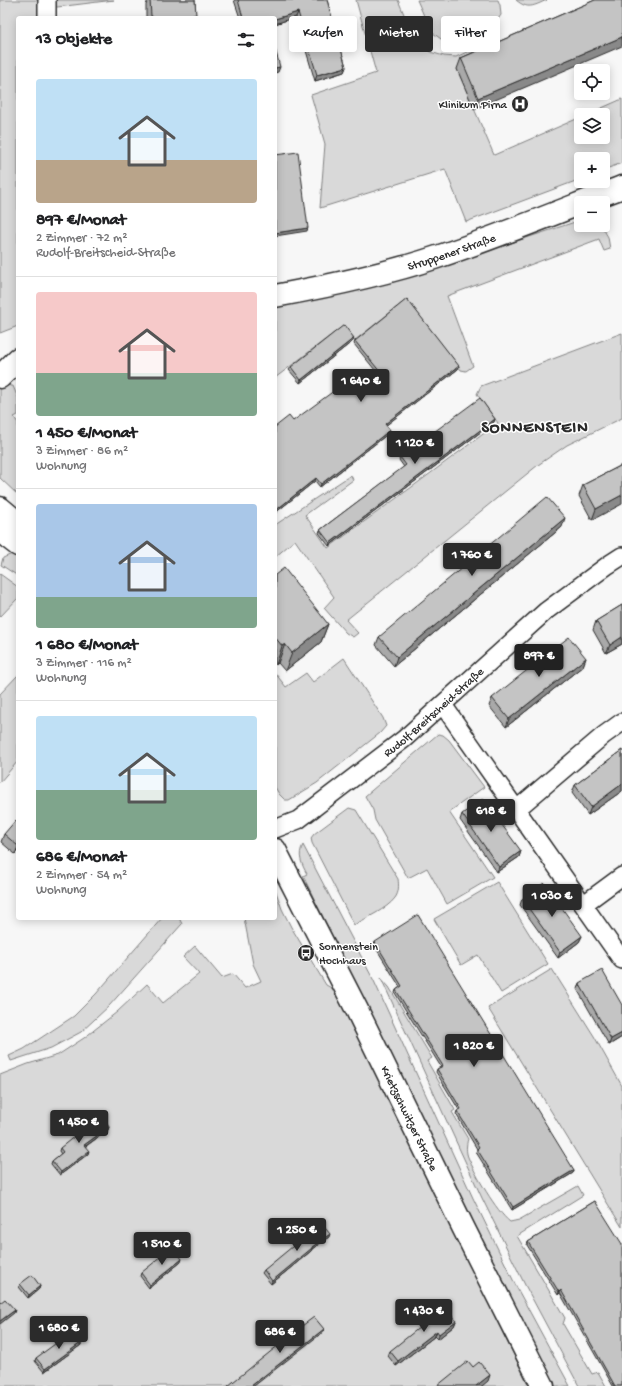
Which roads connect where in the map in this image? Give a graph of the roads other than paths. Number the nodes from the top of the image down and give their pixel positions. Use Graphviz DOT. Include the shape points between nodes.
graph roads {
  1 [pos="47,0"];
  2 [pos="47,16"];
  3 [pos="622,187"];
  4 [pos="277,296"];
  5 [pos="16,351"];
  6 [pos="0,355"];
  7 [pos="16,361"];
  8 [pos="0,377"];
  9 [pos="0,508"];
  10 [pos="16,521"];
  11 [pos="0,530"];
  12 [pos="16,543"];
  13 [pos="622,556"];
  14 [pos="442,705"];
  15 [pos="622,722"];
  16 [pos="517,809"];
  17 [pos="277,827"];
  18 [pos="277,854"];
  19 [pos="622,876"];
  20 [pos="584,904"];
  21 [pos="622,960"];
  22 [pos="543,1386"];
  1 -- 2 [label="street"];
  3 -- 4 [label="main road, Struppener Straße" via="434,258 370,276"];
  5 -- 6 [label="main road"];
  7 -- 8 [label="main road"];
  9 -- 10 [label="main road"];
  11 -- 12 [label="main road"];
  13 -- 14 [label="street, Rudolf-Breitscheid-Straße" via="546,611"];
  14 -- 16 [label="street"];
  14 -- 17 [label="street, Rudolf-Breitscheid-Straße" via="404,739 298,820"];
  15 -- 16 [label="street"];
  16 -- 20 [label="street"];
  18 -- 22 [label="main road, Krietzschwitzer Straße"];
  19 -- 20 [label="street"];
  20 -- 21 [label="street"];
}
